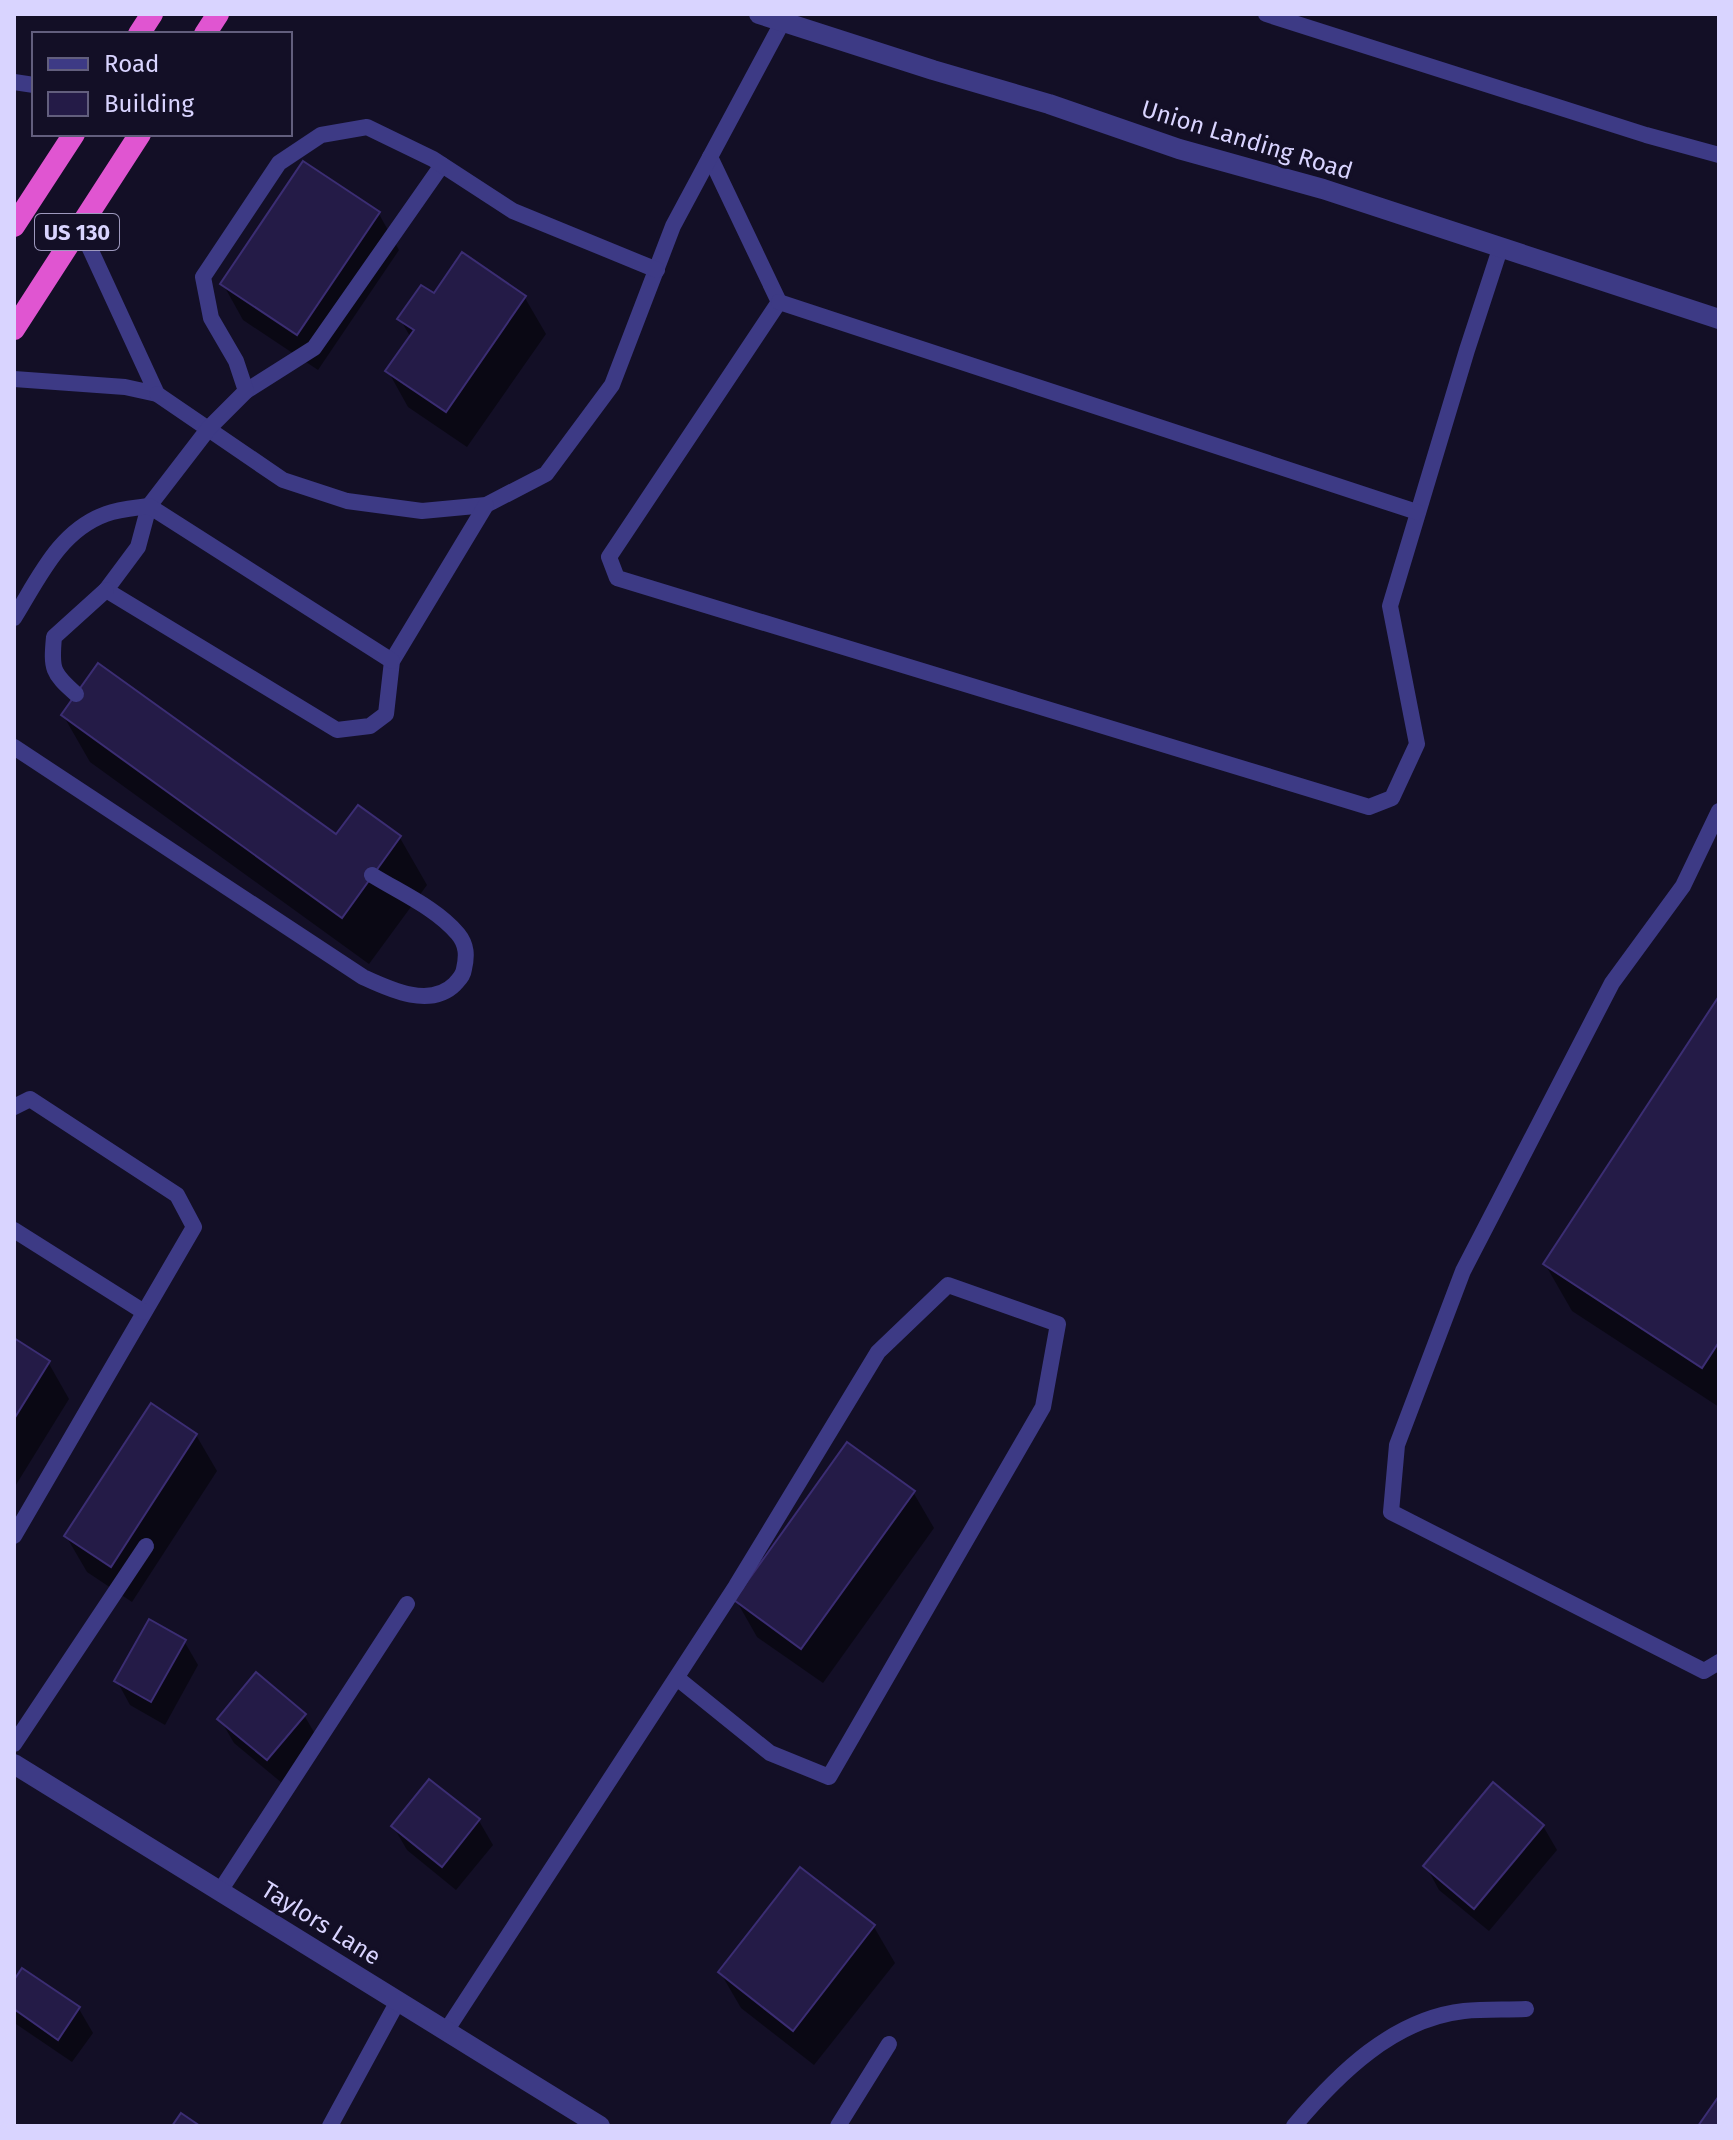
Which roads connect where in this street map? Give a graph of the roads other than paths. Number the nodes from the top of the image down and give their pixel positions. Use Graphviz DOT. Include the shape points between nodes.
graph roads {
  1 [pos="152,14"];
  2 [pos="218,14"];
  3 [pos="759,14"];
  4 [pos="1266,14"];
  5 [pos="783,21"];
  6 [pos="140,32"];
  7 [pos="206,32"];
  8 [pos="73,136"];
  9 [pos="139,136"];
  10 [pos="1719,155"];
  11 [pos="710,157"];
  12 [pos="442,165"];
  13 [pos="14,226"];
  14 [pos="80,227"];
  15 [pos="1500,249"];
  16 [pos="657,270"];
  17 [pos="779,302"];
  18 [pos="1719,319"];
  19 [pos="14,329"];
  20 [pos="14,379"];
  21 [pos="246,391"];
  22 [pos="157,394"];
  23 [pos="209,428"];
  24 [pos="486,505"];
  25 [pos="149,506"];
  26 [pos="1417,512"];
  27 [pos="106,590"];
  28 [pos="14,618"];
  29 [pos="392,661"];
  30 [pos="76,694"];
  31 [pos="14,747"];
  32 [pos="1719,811"];
  33 [pos="372,875"];
  34 [pos="14,1107"];
  35 [pos="14,1230"];
  36 [pos="144,1312"];
  37 [pos="14,1536"];
  38 [pos="146,1546"];
  39 [pos="407,1604"];
  40 [pos="1719,1662"];
  41 [pos="677,1678"];
  42 [pos="14,1744"];
  43 [pos="14,1764"];
  44 [pos="220,1891"];
  45 [pos="398,2001"];
  46 [pos="1526,2009"];
  47 [pos="446,2031"];
  48 [pos="889,2044"];
  49 [pos="330,2126"];
  50 [pos="600,2126"];
  51 [pos="838,2126"];
  52 [pos="1294,2126"];
  1 -- 6 [label="highway"];
  2 -- 7 [label="highway"];
  3 -- 5 [label="street, Union Landing Road"];
  4 -- 10 [label="lane"];
  5 -- 11 [label="lane"];
  5 -- 15 [label="street, Union Landing Road"];
  8 -- 13 [label="highway, US 130"];
  9 -- 14 [label="highway, US 130"];
  11 -- 16 [label="lane" via="673,226"];
  11 -- 17 [label="lane"];
  12 -- 16 [label="lane" via="513,211"];
  12 -- 21 [label="lane" via="314,348"];
  12 -- 21 [label="lane" via="367,127 321,135 279,163 203,277 211,318"];
  14 -- 19 [label="highway, US 130"];
  14 -- 22 [label="lane"];
  15 -- 18 [label="street, Union Landing Road"];
  15 -- 26 [label="lane"];
  16 -- 24 [label="lane" via="612,385 546,474"];
  17 -- 26 [label="lane"];
  17 -- 26 [label="lane" via="609,557 617,578 1369,807 1392,798 1417,744 1390,606"];
  20 -- 22 [label="lane"];
  21 -- 23 [label="lane"];
  22 -- 23 [label="lane"];
  23 -- 24 [label="lane" via="283,480 347,501 422,511"];
  23 -- 25 [label="lane"];
  24 -- 29 [label="lane"];
  25 -- 27 [label="lane" via="138,547"];
  25 -- 28 [label="lane" via="108,513 63,541"];
  25 -- 29 [label="lane"];
  27 -- 29 [label="lane" via="337,730 370,726 386,714"];
  27 -- 30 [label="lane" via="54,637 56,677"];
  31 -- 33 [label="lane" via="363,977 395,992 426,996 449,989 463,975 468,954 460,936 433,912"];
  32 -- 40 [label="lane" via="1683,886 1612,983 1463,1271 1397,1445 1391,1512 1704,1671"];
  34 -- 36 [label="lane" via="30,1099 177,1195 194,1227"];
  35 -- 36 [label="lane"];
  36 -- 37 [label="lane"];
  38 -- 42 [label="lane"];
  39 -- 44 [label="lane"];
  41 -- 41 [label="lane" via="878,1352 948,1285 1058,1324 1043,1407 829,1777 770,1753"];
  41 -- 47 [label="lane"];
  43 -- 44 [label="street, Taylors Lane"];
  44 -- 45 [label="street, Taylors Lane"];
  45 -- 47 [label="street, Taylors Lane"];
  45 -- 49 [label="lane"];
  46 -- 52 [label="lane" via="1462,2011 1408,2027 1367,2053"];
  47 -- 50 [label="street, Taylors Lane"];
  48 -- 51 [label="lane"];
}
